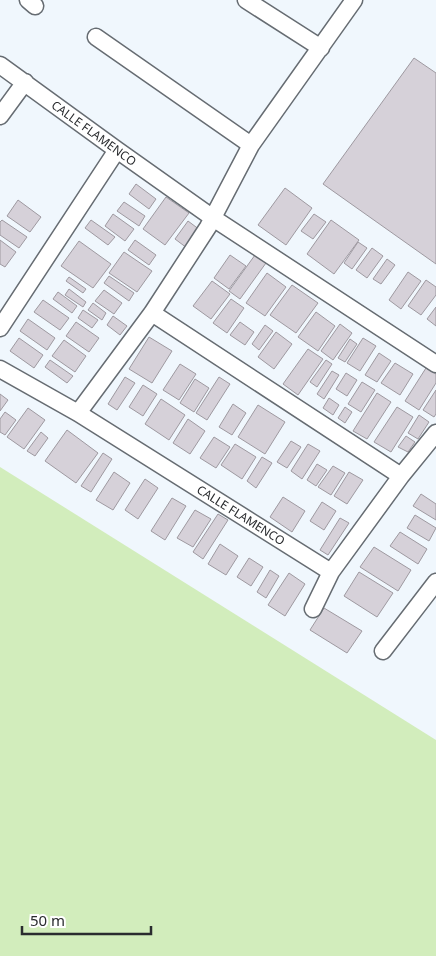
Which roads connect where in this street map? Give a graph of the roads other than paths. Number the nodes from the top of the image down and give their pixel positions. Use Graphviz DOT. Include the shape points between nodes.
graph roads {
  1 [pos="246,0"];
  2 [pos="354,0"];
  3 [pos="96,37"];
  4 [pos="321,48"];
  5 [pos="0,65"];
  6 [pos="25,82"];
  7 [pos="0,116"];
  8 [pos="251,145"];
  9 [pos="116,150"];
  10 [pos="213,217"];
  11 [pos="152,313"];
  12 [pos="0,328"];
  13 [pos="436,364"];
  14 [pos="0,369"];
  15 [pos="78,413"];
  16 [pos="436,433"];
  17 [pos="401,476"];
  18 [pos="331,572"];
  19 [pos="436,582"];
  20 [pos="314,609"];
  21 [pos="384,651"];
  1 -- 4 [label="street"];
  2 -- 4 [label="street"];
  3 -- 8 [label="street"];
  4 -- 8 [label="street"];
  5 -- 6 [label="street, CALLE FLAMENCO"];
  6 -- 7 [label="street"];
  6 -- 9 [label="street, CALLE FLAMENCO"];
  8 -- 10 [label="street"];
  9 -- 10 [label="street, CALLE FLAMENCO"];
  9 -- 12 [label="street"];
  10 -- 11 [label="street"];
  10 -- 13 [label="street, CALLE FLAMENCO"];
  11 -- 15 [label="street"];
  11 -- 17 [label="street"];
  14 -- 15 [label="street, CALLE FLAMENCO"];
  15 -- 18 [label="street, CALLE FLAMENCO"];
  16 -- 17 [label="street"];
  17 -- 18 [label="street"];
  18 -- 20 [label="street"];
  19 -- 21 [label="street"];
}
